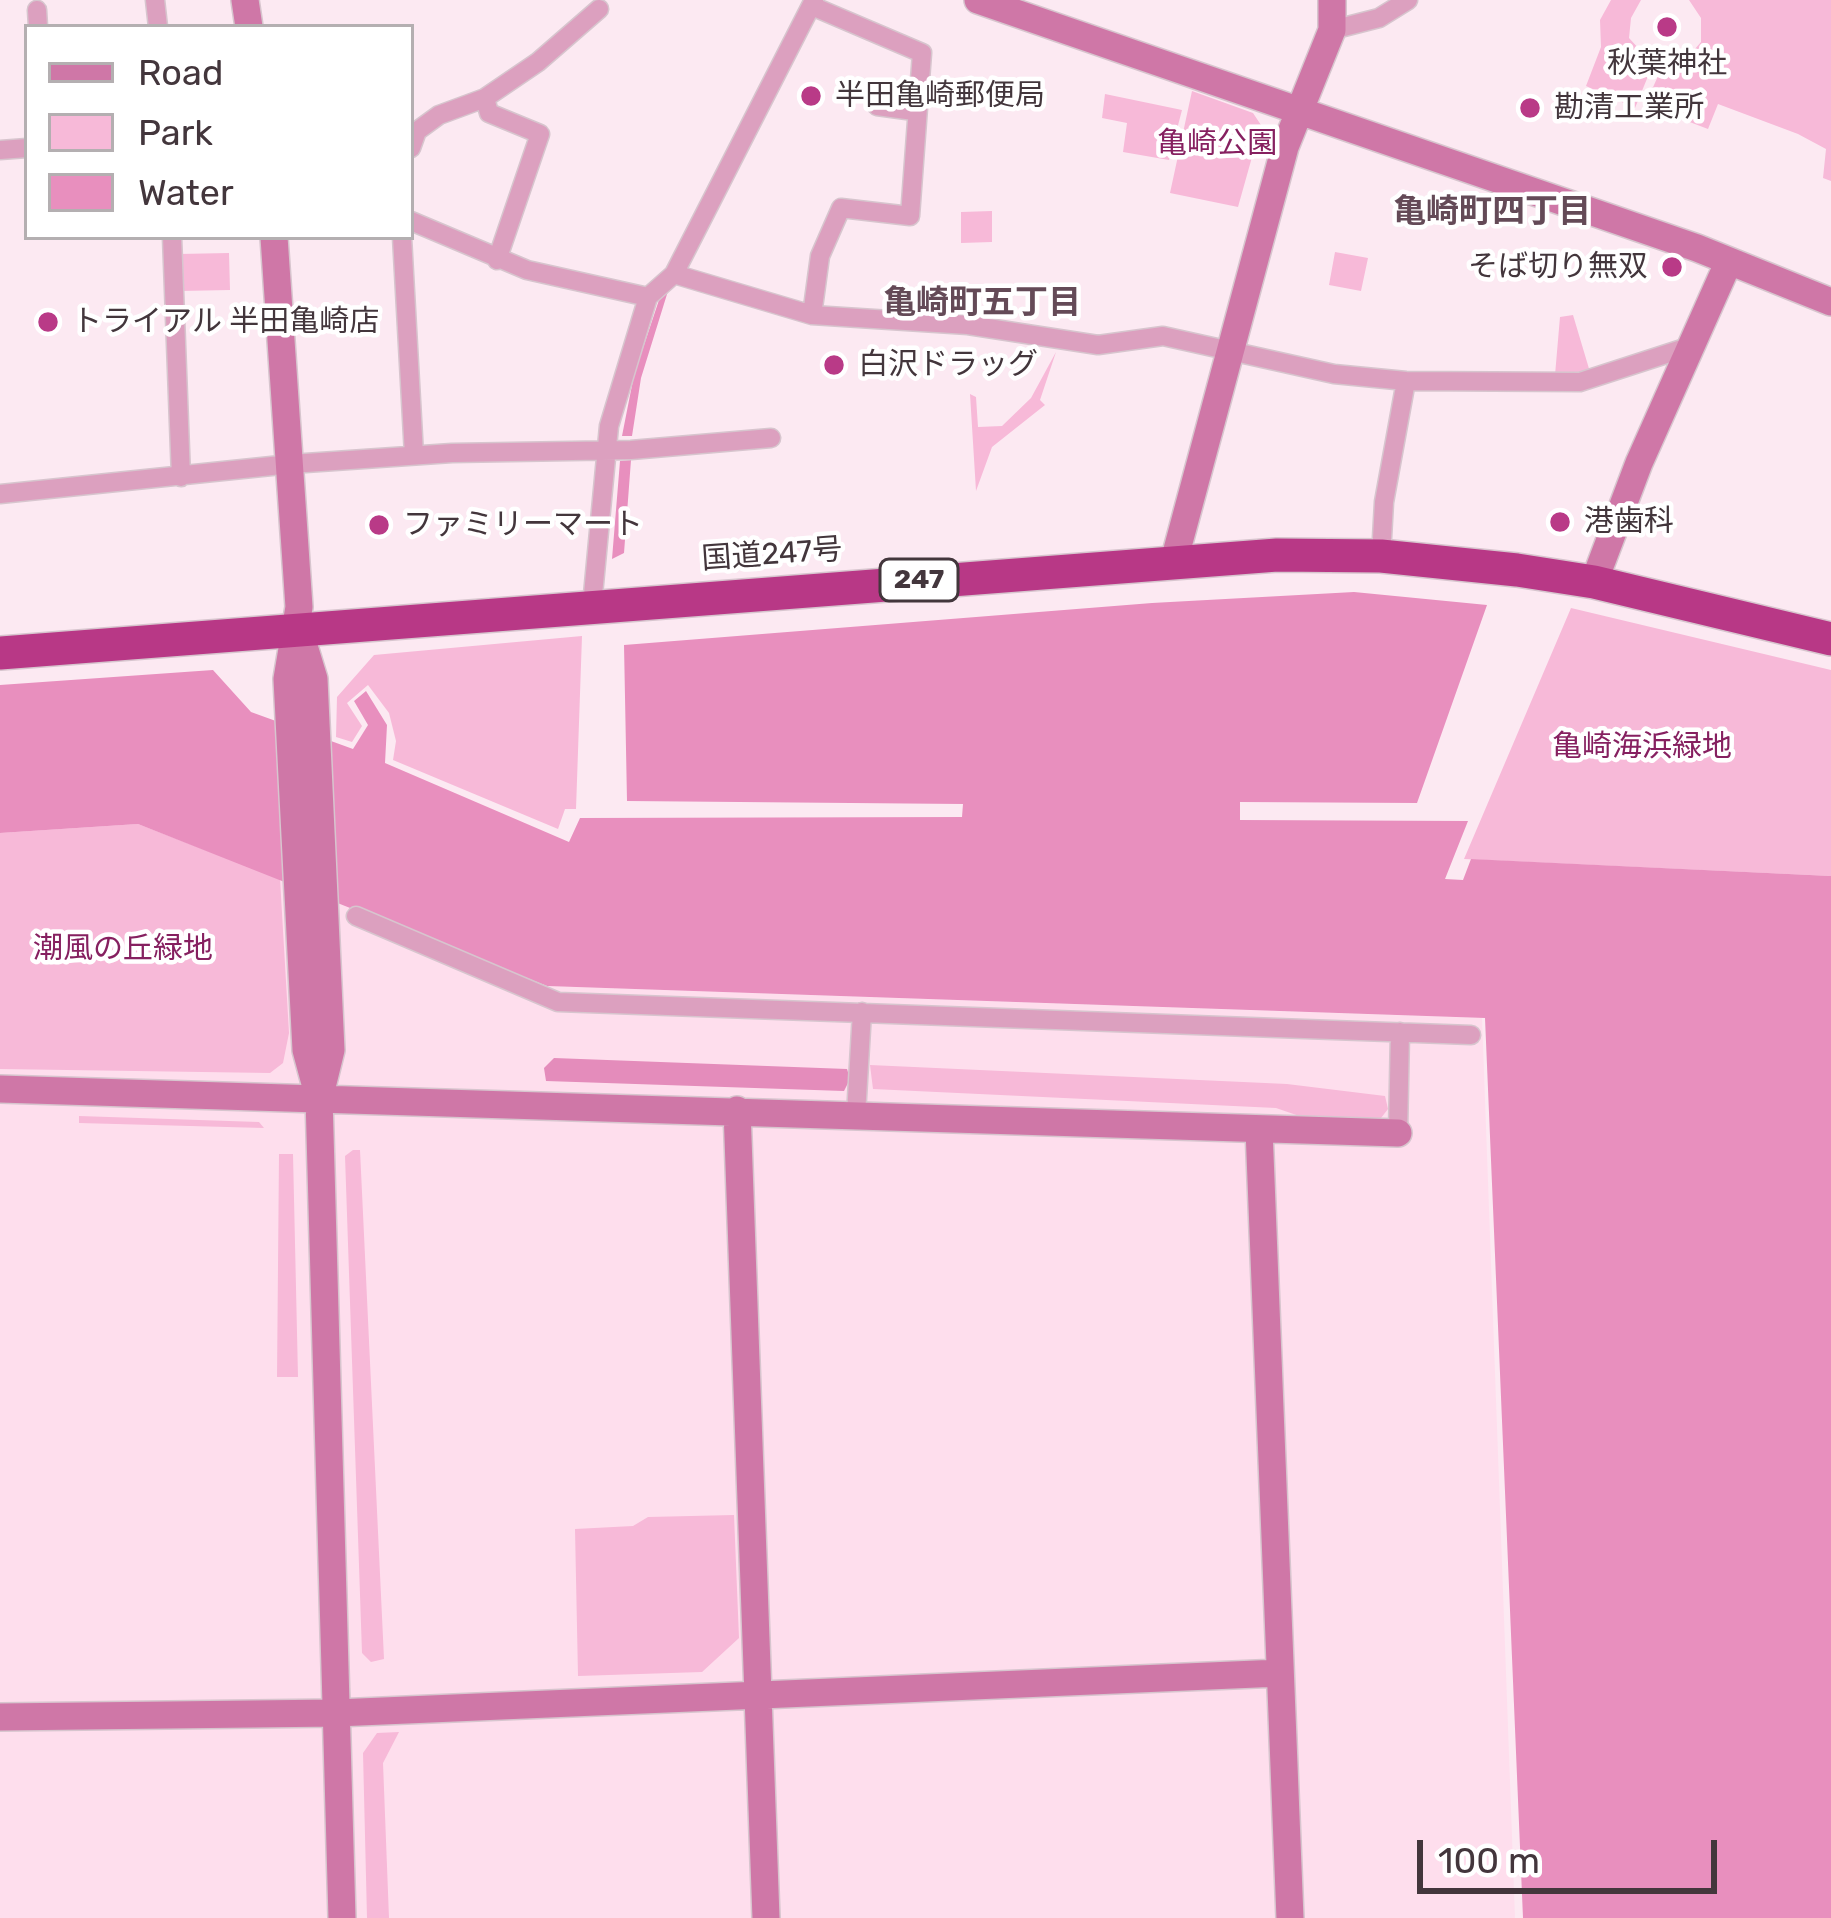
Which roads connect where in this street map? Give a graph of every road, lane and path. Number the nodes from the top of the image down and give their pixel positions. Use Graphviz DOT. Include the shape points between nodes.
graph roads {
  1 [pos="978,0"];
  2 [pos="1332,0"];
  3 [pos="1408,0"];
  4 [pos="813,3"];
  5 [pos="599,9"];
  6 [pos="1332,31"];
  7 [pos="485,98"];
  8 [pos="878,106"];
  9 [pos="914,111"];
  10 [pos="1302,113"];
  11 [pos="414,140"];
  12 [pos="414,222"];
  13 [pos="172,240"];
  14 [pos="274,240"];
  15 [pos="402,240"];
  16 [pos="497,260"];
  17 [pos="1729,262"];
  18 [pos="674,274"];
  19 [pos="649,297"];
  20 [pos="1831,302"];
  21 [pos="812,315"];
  22 [pos="1691,346"];
  23 [pos="1232,349"];
  24 [pos="1406,381"];
  25 [pos="771,439"];
  26 [pos="616,450"];
  27 [pos="414,455"];
  28 [pos="292,464"];
  29 [pos="181,477"];
  30 [pos="0,494"];
  31 [pos="1381,556"];
  32 [pos="1174,561"];
  33 [pos="1594,582"];
  34 [pos="592,605"];
  35 [pos="298,629"];
  36 [pos="1831,639"];
  37 [pos="0,653"];
  38 [pos="356,916"];
  39 [pos="862,1012"];
  40 [pos="1400,1032"];
  41 [pos="1471,1034"];
  42 [pos="0,1089"];
  43 [pos="319,1098"];
  44 [pos="737,1110"];
  45 [pos="856,1114"];
  46 [pos="1259,1129"];
  47 [pos="1398,1133"];
  48 [pos="1280,1673"];
  49 [pos="757,1692"];
  50 [pos="337,1713"];
  51 [pos="0,1717"];
  52 [pos="342,1918"];
  53 [pos="766,1918"];
  54 [pos="1290,1918"];
  1 -- 10 [label="street"];
  2 -- 6 [label="street"];
  3 -- 6 [label="street"];
  4 -- 9 [label="street" via="922,53"];
  4 -- 18 [label="street"];
  5 -- 7 [label="street"];
  6 -- 10 [label="street"];
  7 -- 11 [label="street" via="439,115"];
  7 -- 16 [label="street" via="489,113 540,134"];
  8 -- 9 [label="street"];
  9 -- 21 [label="street" via="910,216 841,208 820,256"];
  10 -- 17 [label="street"];
  10 -- 23 [label="street" via="1285,147"];
  12 -- 16 [label="street"];
  13 -- 29 [label="street"];
  14 -- 28 [label="street"];
  15 -- 27 [label="street"];
  16 -- 19 [label="street"];
  17 -- 20 [label="street"];
  17 -- 22 [label="street"];
  18 -- 19 [label="street"];
  18 -- 21 [label="street"];
  19 -- 26 [label="street"];
  21 -- 23 [label="street" via="968,325 1099,345 1163,336"];
  22 -- 24 [label="street" via="1580,382"];
  22 -- 33 [label="street"];
  23 -- 24 [label="street" via="1334,374"];
  23 -- 32 [label="street"];
  24 -- 31 [label="street"];
  25 -- 26 [label="street"];
  26 -- 27 [label="street"];
  26 -- 34 [label="street"];
  27 -- 28 [label="street"];
  28 -- 29 [label="street"];
  28 -- 35 [label="street"];
  29 -- 30 [label="street"];
  31 -- 32 [label="highway, 国道247号 / 247"];
  31 -- 33 [label="highway, 国道247号 / 247"];
  32 -- 34 [label="highway, 国道247号 / 247"];
  33 -- 36 [label="highway, 国道247号 / 247"];
  34 -- 35 [label="highway, 国道247号 / 247"];
  35 -- 37 [label="highway, 国道247号 / 247"];
  35 -- 43 [label="street" via="311,905 306,1050"];
  38 -- 39 [label="street" via="558,1002"];
  39 -- 40 [label="street"];
  39 -- 45 [label="street"];
  40 -- 41 [label="street"];
  40 -- 47 [label="street"];
  42 -- 43 [label="street"];
  43 -- 44 [label="street"];
  43 -- 50 [label="street"];
  44 -- 45 [label="street"];
  44 -- 49 [label="street"];
  45 -- 46 [label="street"];
  46 -- 47 [label="street"];
  46 -- 48 [label="street"];
  48 -- 49 [label="street"];
  48 -- 54 [label="street"];
  49 -- 50 [label="street"];
  49 -- 53 [label="street"];
  50 -- 51 [label="street"];
  50 -- 52 [label="street"];
}
